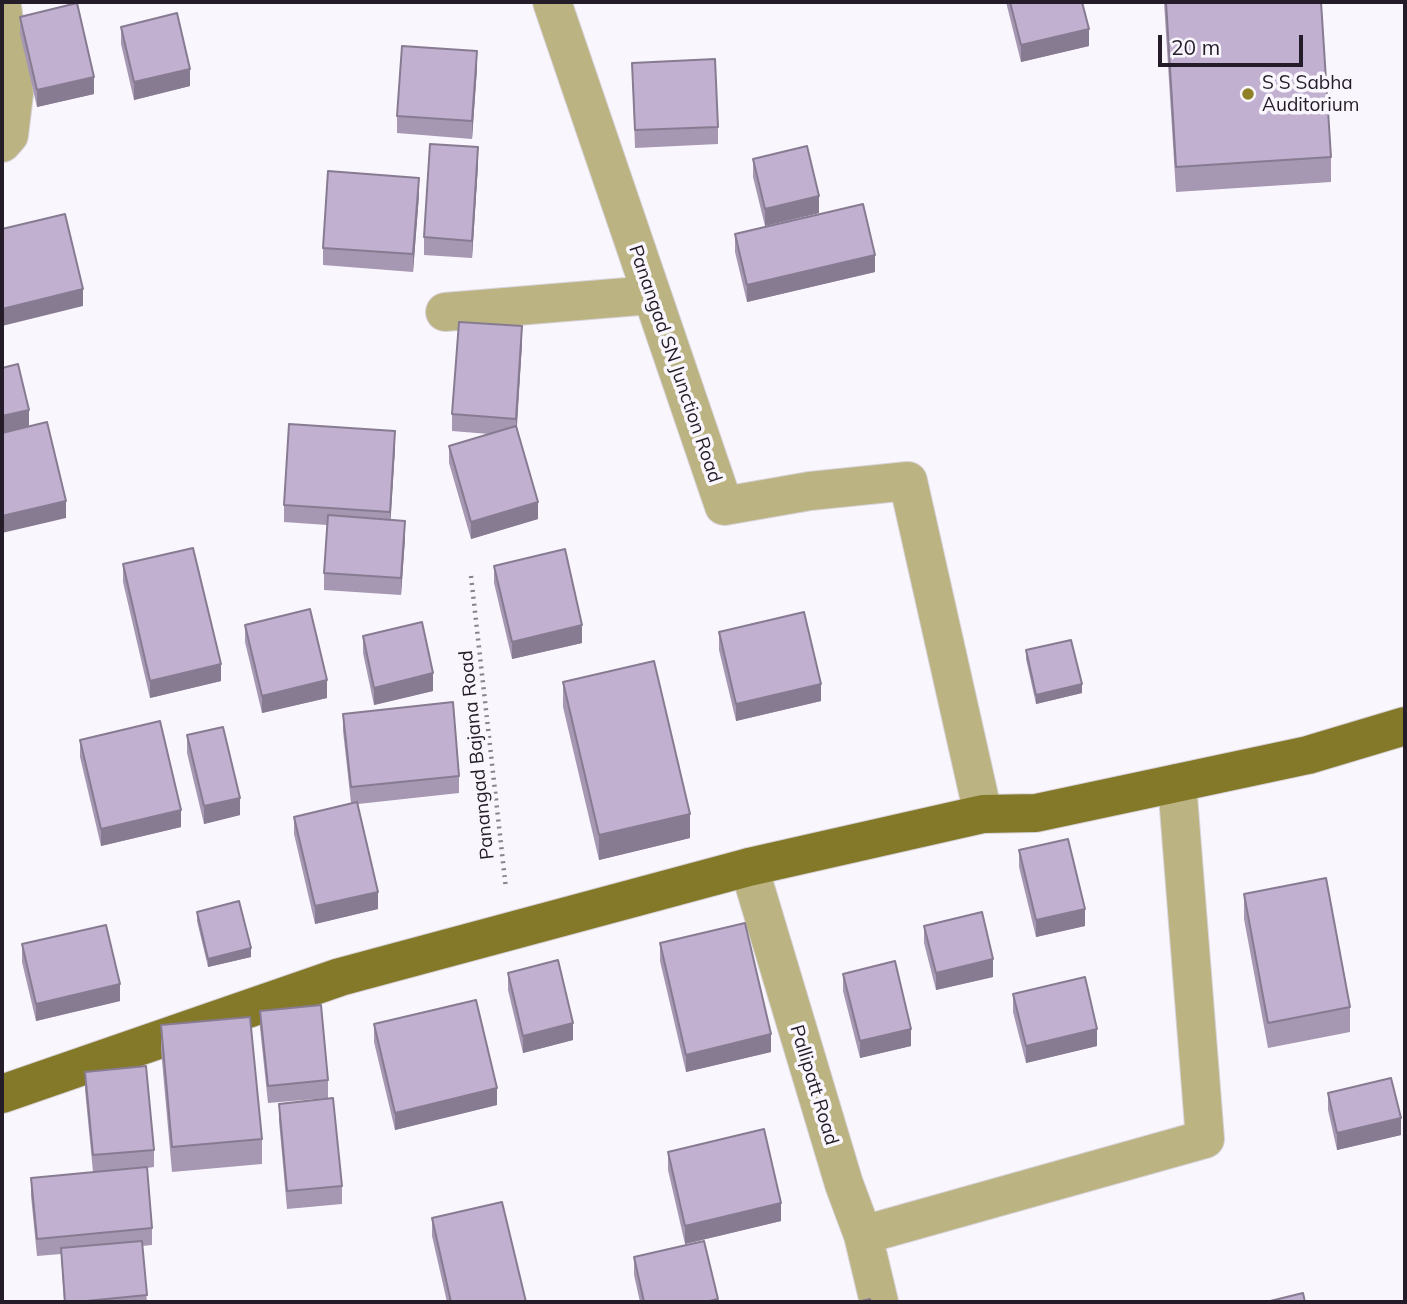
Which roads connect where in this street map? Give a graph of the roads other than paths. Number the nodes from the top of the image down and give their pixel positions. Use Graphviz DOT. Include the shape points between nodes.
graph roads {
  1 [pos="552,2"];
  2 [pos="13,5"];
  3 [pos="2,143"];
  4 [pos="651,295"];
  5 [pos="445,312"];
  6 [pos="1405,726"];
  7 [pos="1177,783"];
  8 [pos="984,814"];
  9 [pos="749,867"];
  10 [pos="2,1094"];
  11 [pos="863,1235"];
  12 [pos="879,1302"];
  1 -- 4 [label="street, Panangad SN Junction Road"];
  2 -- 3 [label="street" via="14,94 9,135"];
  4 -- 5 [label="street"];
  4 -- 8 [label="street, Panangad SN Junction Road" via="724,506 908,481"];
  6 -- 7 [label="main road" via="1308,755"];
  7 -- 8 [label="main road" via="1036,813"];
  7 -- 11 [label="street" via="1205,1139"];
  8 -- 9 [label="main road"];
  9 -- 10 [label="main road" via="340,977"];
  9 -- 11 [label="street, Pallipatt Road"];
  11 -- 12 [label="street, Pallipatt Road"];
}
